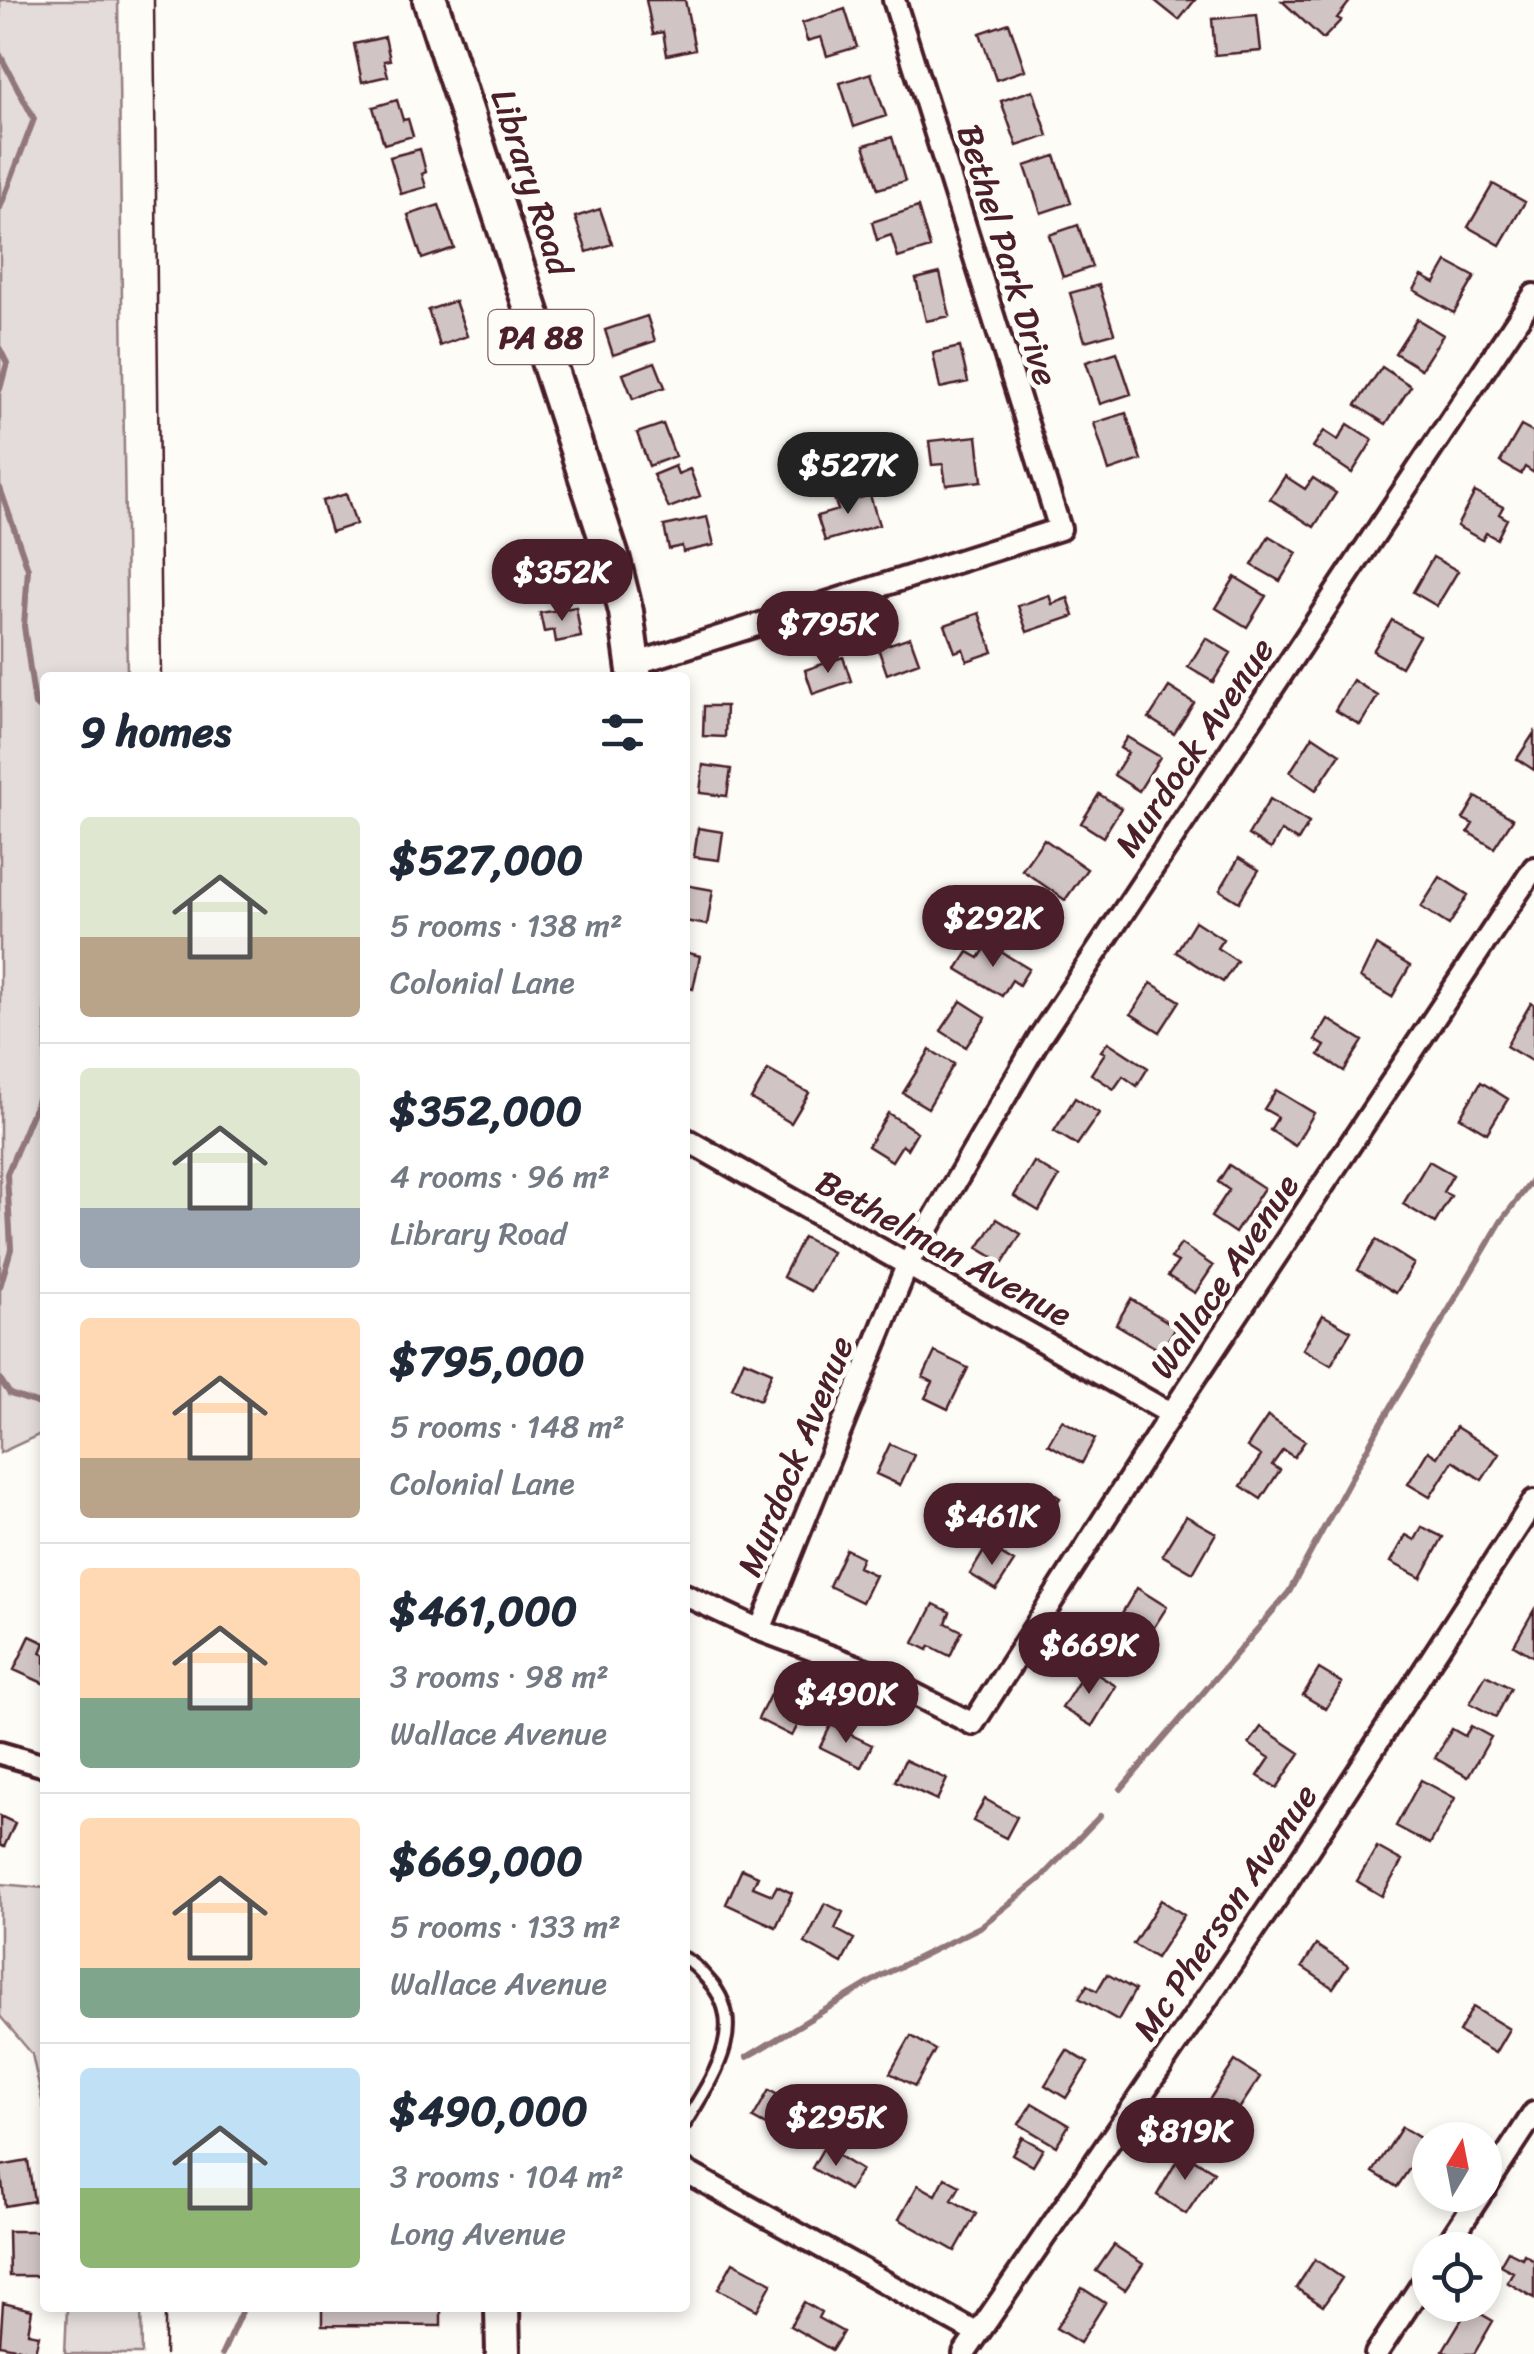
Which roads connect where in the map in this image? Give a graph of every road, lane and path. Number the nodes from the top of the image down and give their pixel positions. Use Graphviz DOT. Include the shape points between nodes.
graph roads {
  1 [pos="430,0"];
  2 [pos="894,0"];
  3 [pos="1534,295"];
  4 [pos="635,671"];
  5 [pos="1534,868"];
  6 [pos="690,1143"];
  7 [pos="908,1263"];
  8 [pos="1171,1414"];
  9 [pos="1534,1502"];
  10 [pos="690,1598"];
  11 [pos="760,1630"];
  12 [pos="0,1753"];
  13 [pos="40,1765"];
  14 [pos="690,1964"];
  15 [pos="1534,2113"];
  16 [pos="690,2116"];
  17 [pos="1502,2162"];
  18 [pos="690,2174"];
  19 [pos="1412,2299"];
  20 [pos="502,2312"];
  21 [pos="976,2333"];
  22 [pos="503,2354"];
  23 [pos="964,2354"];
  24 [pos="1376,2354"];
  1 -- 4 [label="main road, Library Road / PA 88" via="613,560"];
  2 -- 4 [label="street, Bethel Park Drive" via="1060,529"];
  3 -- 7 [label="street, Murdock Avenue" via="1040,1037"];
  5 -- 8 [label="street, Wallace Avenue"];
  6 -- 7 [label="street, Bethelman Avenue"];
  7 -- 8 [label="street, Bethelman Avenue"];
  7 -- 11 [label="street, Murdock Avenue"];
  8 -- 11 [label="street, Wallace Avenue" via="972,1724 867,1670"];
  9 -- 21 [label="street, Mc Pherson Avenue" via="1278,1895"];
  10 -- 11 [label="street"];
  12 -- 13 [label="street"];
  14 -- 16 [label="lane" via="726,2007 728,2043"];
  15 -- 17 [label="street"];
  18 -- 21 [label="street"];
  19 -- 24 [label="street"];
  20 -- 22 [label="main road"];
  21 -- 23 [label="street, Mc Pherson Avenue"];
}
